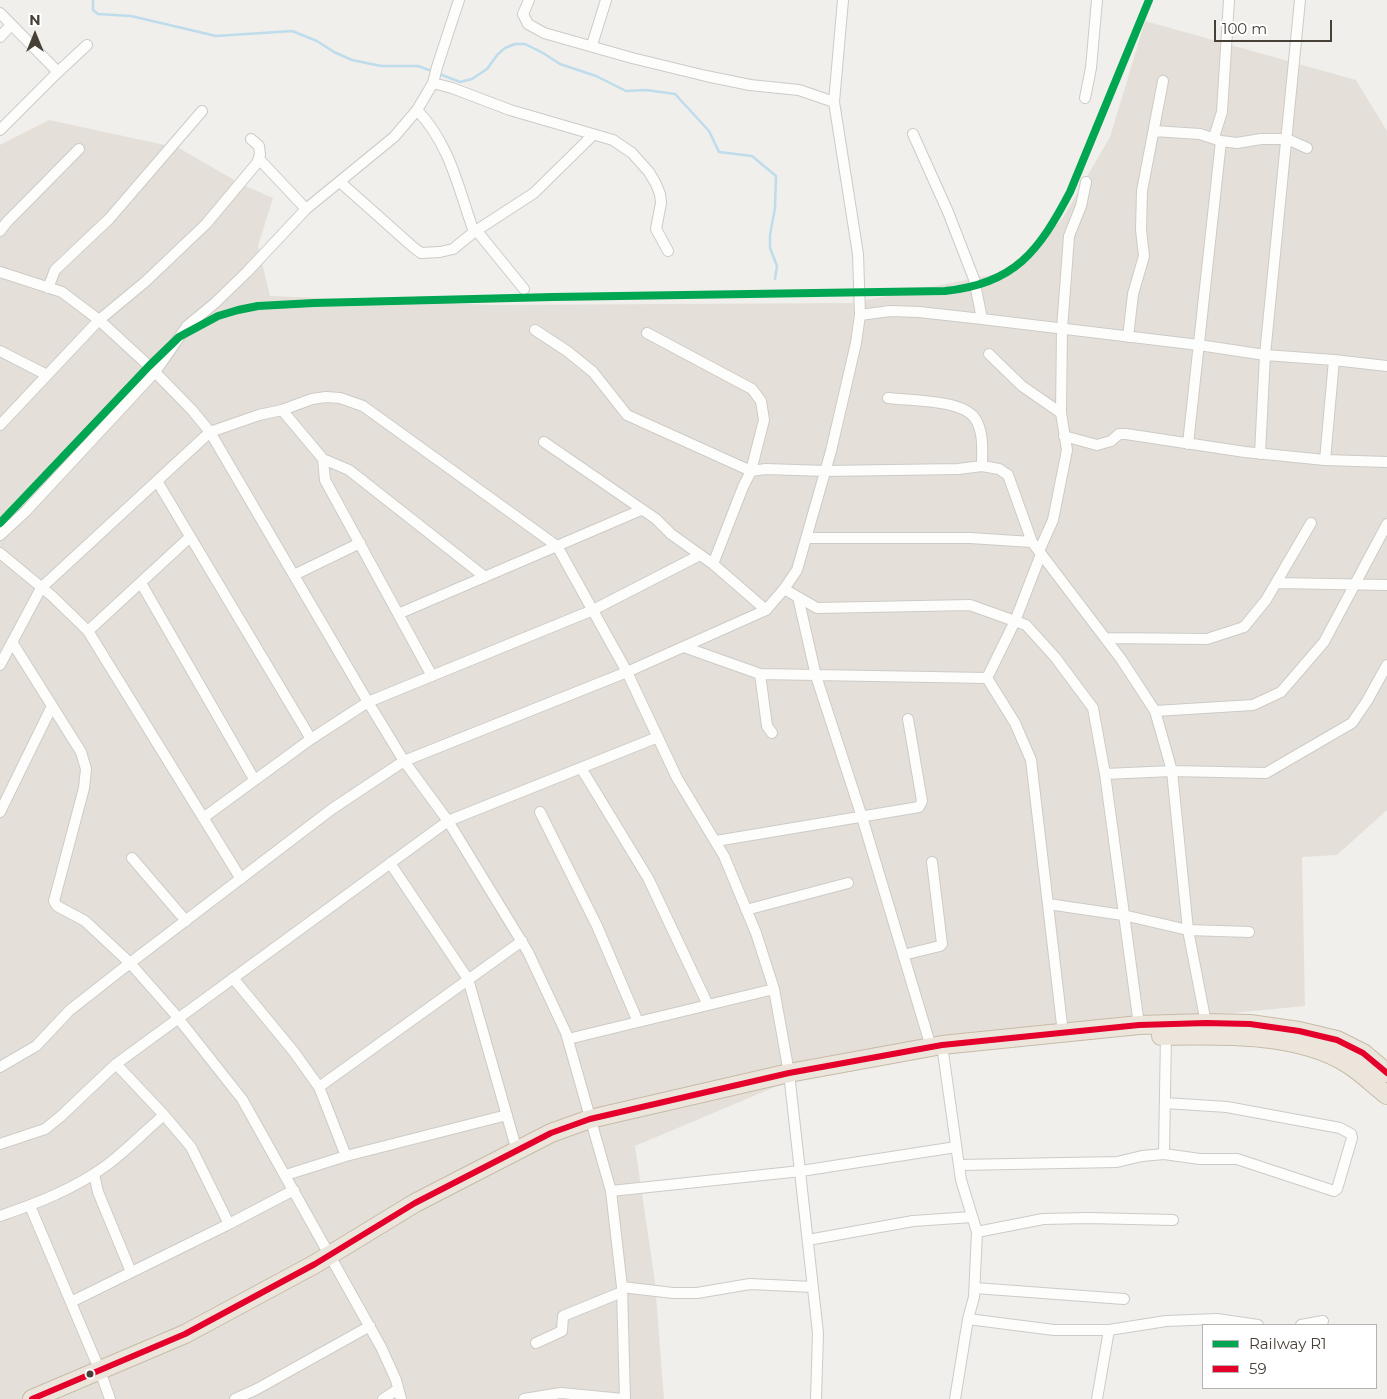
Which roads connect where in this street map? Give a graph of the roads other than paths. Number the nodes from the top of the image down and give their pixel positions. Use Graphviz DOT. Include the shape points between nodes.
graph roads {
  1 [pos="459,0"];
  2 [pos="529,0"];
  3 [pos="606,0"];
  4 [pos="843,0"];
  5 [pos="1097,0"];
  6 [pos="1229,0"];
  7 [pos="1300,0"];
  8 [pos="0,13"];
  9 [pos="11,25"];
  10 [pos="0,37"];
  11 [pos="87,45"];
  12 [pos="592,46"];
  13 [pos="58,72"];
  14 [pos="435,76"];
  15 [pos="1163,81"];
  16 [pos="1086,98"];
  17 [pos="834,102"];
  18 [pos="417,110"];
  19 [pos="202,111"];
  20 [pos="0,130"];
  21 [pos="1154,131"];
  22 [pos="913,134"];
  23 [pos="593,135"];
  24 [pos="252,139"];
  25 [pos="1218,139"];
  26 [pos="1287,139"];
  27 [pos="1306,148"];
  28 [pos="79,149"];
  29 [pos="258,159"];
  30 [pos="340,182"];
  31 [pos="1086,182"];
  32 [pos="306,209"];
  33 [pos="0,231"];
  34 [pos="475,231"];
  35 [pos="668,251"];
  36 [pos="0,272"];
  37 [pos="48,288"];
  38 [pos="524,289"];
  39 [pos="860,315"];
  40 [pos="982,319"];
  41 [pos="99,320"];
  42 [pos="1062,329"];
  43 [pos="535,330"];
  44 [pos="647,333"];
  45 [pos="1128,337"];
  46 [pos="1199,345"];
  47 [pos="0,351"];
  48 [pos="989,354"];
  49 [pos="1265,356"];
  50 [pos="1334,360"];
  51 [pos="1387,366"];
  52 [pos="155,372"];
  53 [pos="47,375"];
  54 [pos="888,398"];
  55 [pos="282,410"];
  56 [pos="1061,414"];
  57 [pos="0,425"];
  58 [pos="210,432"];
  59 [pos="1064,436"];
  60 [pos="544,442"];
  61 [pos="1188,444"];
  62 [pos="1260,454"];
  63 [pos="323,459"];
  64 [pos="1325,460"];
  65 [pos="1387,462"];
  66 [pos="982,466"];
  67 [pos="751,471"];
  68 [pos="826,471"];
  69 [pos="157,481"];
  70 [pos="640,510"];
  71 [pos="1311,523"];
  72 [pos="1387,524"];
  73 [pos="0,535"];
  74 [pos="190,538"];
  75 [pos="806,538"];
  76 [pos="360,543"];
  77 [pos="557,546"];
  78 [pos="1038,549"];
  79 [pos="0,553"];
  80 [pos="700,555"];
  81 [pos="712,564"];
  82 [pos="294,575"];
  83 [pos="485,577"];
  84 [pos="1276,583"];
  85 [pos="141,584"];
  86 [pos="1354,584"];
  87 [pos="1387,585"];
  88 [pos="41,588"];
  89 [pos="784,589"];
  90 [pos="798,597"];
  91 [pos="593,610"];
  92 [pos="766,610"];
  93 [pos="398,614"];
  94 [pos="1015,621"];
  95 [pos="88,631"];
  96 [pos="1105,638"];
  97 [pos="12,642"];
  98 [pos="684,647"];
  99 [pos="0,665"];
  100 [pos="1387,665"];
  101 [pos="627,672"];
  102 [pos="760,674"];
  103 [pos="432,676"];
  104 [pos="816,676"];
  105 [pos="987,678"];
  106 [pos="368,702"];
  107 [pos="52,706"];
  108 [pos="1155,711"];
  109 [pos="908,719"];
  110 [pos="772,733"];
  111 [pos="658,736"];
  112 [pos="310,739"];
  113 [pos="404,760"];
  114 [pos="581,768"];
  115 [pos="1172,771"];
  116 [pos="1106,774"];
  117 [pos="254,780"];
  118 [pos="0,812"];
  119 [pos="540,812"];
  120 [pos="203,818"];
  121 [pos="862,818"];
  122 [pos="448,821"];
  123 [pos="716,841"];
  124 [pos="132,858"];
  125 [pos="932,862"];
  126 [pos="390,863"];
  127 [pos="241,879"];
  128 [pos="848,884"];
  129 [pos="1048,904"];
  130 [pos="746,910"];
  131 [pos="1123,915"];
  132 [pos="186,921"];
  133 [pos="1188,930"];
  134 [pos="1249,932"];
  135 [pos="522,941"];
  136 [pos="903,955"];
  137 [pos="130,963"];
  138 [pos="233,978"];
  139 [pos="468,980"];
  140 [pos="774,989"];
  141 [pos="708,1005"];
  142 [pos="178,1018"];
  143 [pos="638,1022"];
  144 [pos="1206,1023"];
  145 [pos="1139,1025"];
  146 [pos="1063,1033"];
  147 [pos="1166,1036"];
  148 [pos="568,1039"];
  149 [pos="937,1046"];
  150 [pos="116,1064"];
  151 [pos="0,1066"];
  152 [pos="789,1073"];
  153 [pos="1387,1073"];
  154 [pos="319,1087"];
  155 [pos="1387,1095"];
  156 [pos="1164,1103"];
  157 [pos="164,1115"];
  158 [pos="507,1115"];
  159 [pos="590,1119"];
  160 [pos="0,1144"];
  161 [pos="956,1147"];
  162 [pos="517,1151"];
  163 [pos="1164,1154"];
  164 [pos="346,1156"];
  165 [pos="959,1165"];
  166 [pos="801,1171"];
  167 [pos="94,1174"];
  168 [pos="286,1176"];
  169 [pos="294,1190"];
  170 [pos="610,1191"];
  171 [pos="30,1206"];
  172 [pos="0,1216"];
  173 [pos="972,1217"];
  174 [pos="1173,1220"];
  175 [pos="229,1224"];
  176 [pos="977,1232"];
  177 [pos="808,1240"];
  178 [pos="329,1255"];
  179 [pos="131,1272"];
  180 [pos="813,1287"];
  181 [pos="975,1288"];
  182 [pos="622,1290"];
  183 [pos="1124,1299"];
  184 [pos="71,1302"];
  185 [pos="968,1319"];
  186 [pos="1323,1321"];
  187 [pos="1251,1324"];
  188 [pos="1306,1324"];
  189 [pos="370,1326"];
  190 [pos="1109,1330"];
  191 [pos="536,1343"];
  192 [pos="100,1371"];
  193 [pos="399,1394"];
  194 [pos="32,1399"];
  195 [pos="110,1399"];
  196 [pos="235,1399"];
  197 [pos="382,1399"];
  198 [pos="524,1399"];
  199 [pos="624,1399"];
  200 [pos="816,1399"];
  201 [pos="955,1399"];
  202 [pos="1097,1399"];
  1 -- 14 [label="street"];
  2 -- 12 [label="street" via="523,14 528,24 544,33"];
  3 -- 12 [label="street"];
  4 -- 17 [label="street"];
  5 -- 16 [label="street"];
  6 -- 25 [label="street"];
  7 -- 26 [label="street"];
  8 -- 9 [label="street"];
  9 -- 10 [label="street"];
  9 -- 13 [label="street"];
  11 -- 13 [label="street"];
  12 -- 17 [label="street" via="706,76 799,90"];
  13 -- 20 [label="street"];
  14 -- 18 [label="street"];
  14 -- 23 [label="street" via="452,88 510,110"];
  15 -- 21 [label="street"];
  17 -- 39 [label="street" via="858,254"];
  18 -- 30 [label="street" via="394,137"];
  18 -- 34 [label="street" via="445,150"];
  19 -- 37 [label="street" via="109,219 55,270"];
  21 -- 25 [label="street" via="1200,134"];
  21 -- 45 [label="street" via="1142,191 1144,256 1133,294"];
  22 -- 40 [label="street" via="974,279"];
  23 -- 34 [label="street" via="534,193"];
  23 -- 35 [label="street" via="613,140 632,153 649,172 660,194 656,229"];
  24 -- 29 [label="street" via="259,146"];
  25 -- 26 [label="street" via="1237,143"];
  25 -- 46 [label="street"];
  26 -- 27 [label="street"];
  26 -- 49 [label="street"];
  28 -- 33 [label="street"];
  29 -- 32 [label="street"];
  29 -- 41 [label="street" via="206,224"];
  30 -- 32 [label="street"];
  30 -- 34 [label="street" via="421,253 454,249"];
  31 -- 42 [label="street" via="1069,236"];
  32 -- 52 [label="street" via="247,272 187,326"];
  34 -- 38 [label="street"];
  36 -- 37 [label="street"];
  37 -- 41 [label="street" via="62,292"];
  39 -- 40 [label="street" via="890,311"];
  39 -- 68 [label="street"];
  40 -- 42 [label="street"];
  41 -- 52 [label="street"];
  41 -- 53 [label="street"];
  42 -- 45 [label="street"];
  42 -- 56 [label="street"];
  43 -- 67 [label="street" via="593,372 627,415"];
  44 -- 67 [label="street" via="752,388 761,401 764,420"];
  45 -- 46 [label="street"];
  46 -- 49 [label="street"];
  46 -- 61 [label="street"];
  47 -- 53 [label="street"];
  48 -- 56 [label="street" via="1022,386"];
  49 -- 50 [label="street"];
  49 -- 62 [label="street"];
  50 -- 51 [label="street"];
  50 -- 64 [label="street"];
  52 -- 58 [label="street"];
  52 -- 73 [label="street"];
  53 -- 57 [label="street"];
  54 -- 66 [label="street" via="954,405 967,410 976,419 982,436"];
  55 -- 58 [label="street"];
  55 -- 63 [label="street"];
  55 -- 77 [label="street" via="312,399 326,398 340,398 363,406"];
  56 -- 59 [label="street"];
  58 -- 69 [label="street"];
  58 -- 82 [label="street"];
  59 -- 61 [label="street" via="1097,445 1111,441 1119,434"];
  59 -- 78 [label="street" via="1067,450 1053,520"];
  60 -- 70 [label="street"];
  61 -- 62 [label="street"];
  62 -- 64 [label="street"];
  63 -- 76 [label="street" via="325,480"];
  63 -- 83 [label="street" via="349,470"];
  64 -- 65 [label="street"];
  66 -- 68 [label="street"];
  66 -- 78 [label="street" via="999,469 1008,475"];
  67 -- 68 [label="street"];
  67 -- 81 [label="street"];
  68 -- 75 [label="street"];
  69 -- 74 [label="street"];
  69 -- 88 [label="street"];
  70 -- 77 [label="street"];
  70 -- 80 [label="street"];
  71 -- 84 [label="street"];
  72 -- 86 [label="street"];
  74 -- 85 [label="street"];
  74 -- 112 [label="street"];
  75 -- 78 [label="street" via="970,538"];
  75 -- 89 [label="street" via="797,570"];
  76 -- 82 [label="street"];
  76 -- 93 [label="street"];
  77 -- 83 [label="street"];
  77 -- 91 [label="street"];
  78 -- 94 [label="street"];
  78 -- 96 [label="street"];
  79 -- 88 [label="street"];
  80 -- 81 [label="street"];
  80 -- 91 [label="street"];
  81 -- 92 [label="street"];
  82 -- 106 [label="street"];
  83 -- 93 [label="street"];
  84 -- 86 [label="street"];
  84 -- 96 [label="street" via="1244,627 1226,634 1208,639"];
  85 -- 95 [label="street"];
  85 -- 117 [label="street"];
  86 -- 87 [label="street"];
  86 -- 108 [label="street" via="1324,642 1281,692 1253,705"];
  88 -- 95 [label="street"];
  88 -- 97 [label="street"];
  89 -- 90 [label="street"];
  89 -- 92 [label="street"];
  90 -- 94 [label="street" via="817,608 970,605"];
  90 -- 104 [label="street"];
  91 -- 101 [label="street"];
  91 -- 103 [label="street"];
  92 -- 98 [label="street"];
  93 -- 103 [label="street"];
  94 -- 105 [label="street"];
  94 -- 116 [label="street" via="1026,625 1093,708"];
  95 -- 120 [label="street"];
  96 -- 108 [label="street"];
  97 -- 99 [label="street"];
  97 -- 107 [label="street"];
  98 -- 101 [label="street"];
  98 -- 102 [label="street"];
  100 -- 115 [label="street" via="1352,723 1266,773"];
  101 -- 111 [label="street"];
  101 -- 113 [label="street"];
  102 -- 104 [label="street"];
  102 -- 110 [label="street" via="767,726"];
  103 -- 106 [label="street"];
  104 -- 105 [label="street"];
  104 -- 121 [label="street"];
  105 -- 129 [label="street" via="1015,723 1031,760"];
  106 -- 112 [label="street"];
  106 -- 113 [label="street"];
  107 -- 118 [label="street"];
  107 -- 137 [label="street" via="81,752 86,769 84,788 54,901 57,906 85,921"];
  108 -- 115 [label="street"];
  109 -- 121 [label="street" via="922,801 919,807 912,809"];
  111 -- 114 [label="street"];
  111 -- 123 [label="street" via="677,778"];
  112 -- 117 [label="street"];
  113 -- 122 [label="street"];
  113 -- 127 [label="street" via="332,809"];
  114 -- 122 [label="street"];
  114 -- 141 [label="street" via="648,878"];
  115 -- 116 [label="street"];
  115 -- 133 [label="street"];
  116 -- 131 [label="street"];
  117 -- 120 [label="street"];
  119 -- 143 [label="street" via="597,926"];
  120 -- 127 [label="street"];
  121 -- 123 [label="street"];
  121 -- 136 [label="street"];
  122 -- 126 [label="street"];
  122 -- 135 [label="street"];
  123 -- 130 [label="street"];
  124 -- 132 [label="street"];
  125 -- 136 [label="street" via="942,944"];
  126 -- 138 [label="street"];
  126 -- 139 [label="street"];
  127 -- 132 [label="street"];
  128 -- 130 [label="street"];
  129 -- 131 [label="street"];
  129 -- 146 [label="street"];
  130 -- 140 [label="street"];
  131 -- 133 [label="street"];
  131 -- 145 [label="street"];
  132 -- 137 [label="street"];
  133 -- 134 [label="street"];
  133 -- 144 [label="street"];
  135 -- 139 [label="street"];
  135 -- 148 [label="street"];
  136 -- 149 [label="street"];
  137 -- 142 [label="street"];
  137 -- 151 [label="street" via="70,1010 36,1046"];
  138 -- 142 [label="street"];
  138 -- 154 [label="street"];
  139 -- 154 [label="street"];
  139 -- 158 [label="street"];
  140 -- 141 [label="street"];
  140 -- 152 [label="street"];
  141 -- 143 [label="street"];
  142 -- 150 [label="street"];
  142 -- 168 [label="street" via="242,1099"];
  143 -- 148 [label="street"];
  144 -- 145 [label="highway"];
  144 -- 153 [label="highway" via="1250,1024 1336,1040 1363,1053"];
  145 -- 146 [label="highway"];
  146 -- 147 [label="highway" via="1091,1037"];
  146 -- 149 [label="highway"];
  147 -- 155 [label="highway" via="1266,1038 1295,1043 1348,1064"];
  147 -- 156 [label="street"];
  148 -- 159 [label="street"];
  149 -- 152 [label="highway"];
  149 -- 161 [label="street"];
  150 -- 157 [label="street"];
  150 -- 160 [label="street" via="45,1129"];
  152 -- 159 [label="highway"];
  152 -- 166 [label="street"];
  154 -- 164 [label="street"];
  156 -- 163 [label="street"];
  156 -- 163 [label="street" via="1227,1107 1265,1114 1340,1128 1352,1138 1334,1191 1237,1159 1200,1159"];
  157 -- 167 [label="street"];
  157 -- 175 [label="street" via="191,1147"];
  158 -- 162 [label="street"];
  158 -- 164 [label="street"];
  159 -- 162 [label="highway" via="550,1133"];
  159 -- 170 [label="street"];
  161 -- 165 [label="street"];
  161 -- 166 [label="street"];
  162 -- 178 [label="highway" via="415,1203"];
  163 -- 165 [label="street" via="1117,1162"];
  164 -- 168 [label="street"];
  165 -- 173 [label="street"];
  166 -- 170 [label="street"];
  166 -- 177 [label="street"];
  167 -- 171 [label="street" via="69,1190"];
  167 -- 179 [label="street" via="98,1192"];
  168 -- 169 [label="street"];
  169 -- 175 [label="street"];
  169 -- 178 [label="street"];
  170 -- 182 [label="street"];
  171 -- 172 [label="street"];
  171 -- 184 [label="street"];
  173 -- 176 [label="street"];
  173 -- 177 [label="street" via="913,1221"];
  174 -- 176 [label="street" via="1043,1219"];
  175 -- 179 [label="street"];
  176 -- 181 [label="street"];
  177 -- 180 [label="street"];
  178 -- 189 [label="street"];
  178 -- 192 [label="highway" via="185,1334"];
  179 -- 184 [label="street"];
  180 -- 182 [label="street" via="750,1284 697,1293"];
  180 -- 200 [label="street" via="818,1332"];
  181 -- 183 [label="street"];
  181 -- 185 [label="street"];
  182 -- 191 [label="street" via="564,1316 562,1331"];
  182 -- 199 [label="street"];
  184 -- 192 [label="street"];
  185 -- 190 [label="street" via="1054,1330"];
  185 -- 201 [label="street"];
  186 -- 188 [label="street"];
  187 -- 190 [label="street" via="1218,1319 1166,1321"];
  189 -- 193 [label="street" via="396,1380"];
  189 -- 196 [label="street"];
  190 -- 202 [label="street"];
  192 -- 194 [label="highway"];
  192 -- 195 [label="street"];
  193 -- 197 [label="street"];
  198 -- 199 [label="street" via="561,1393"];
}
